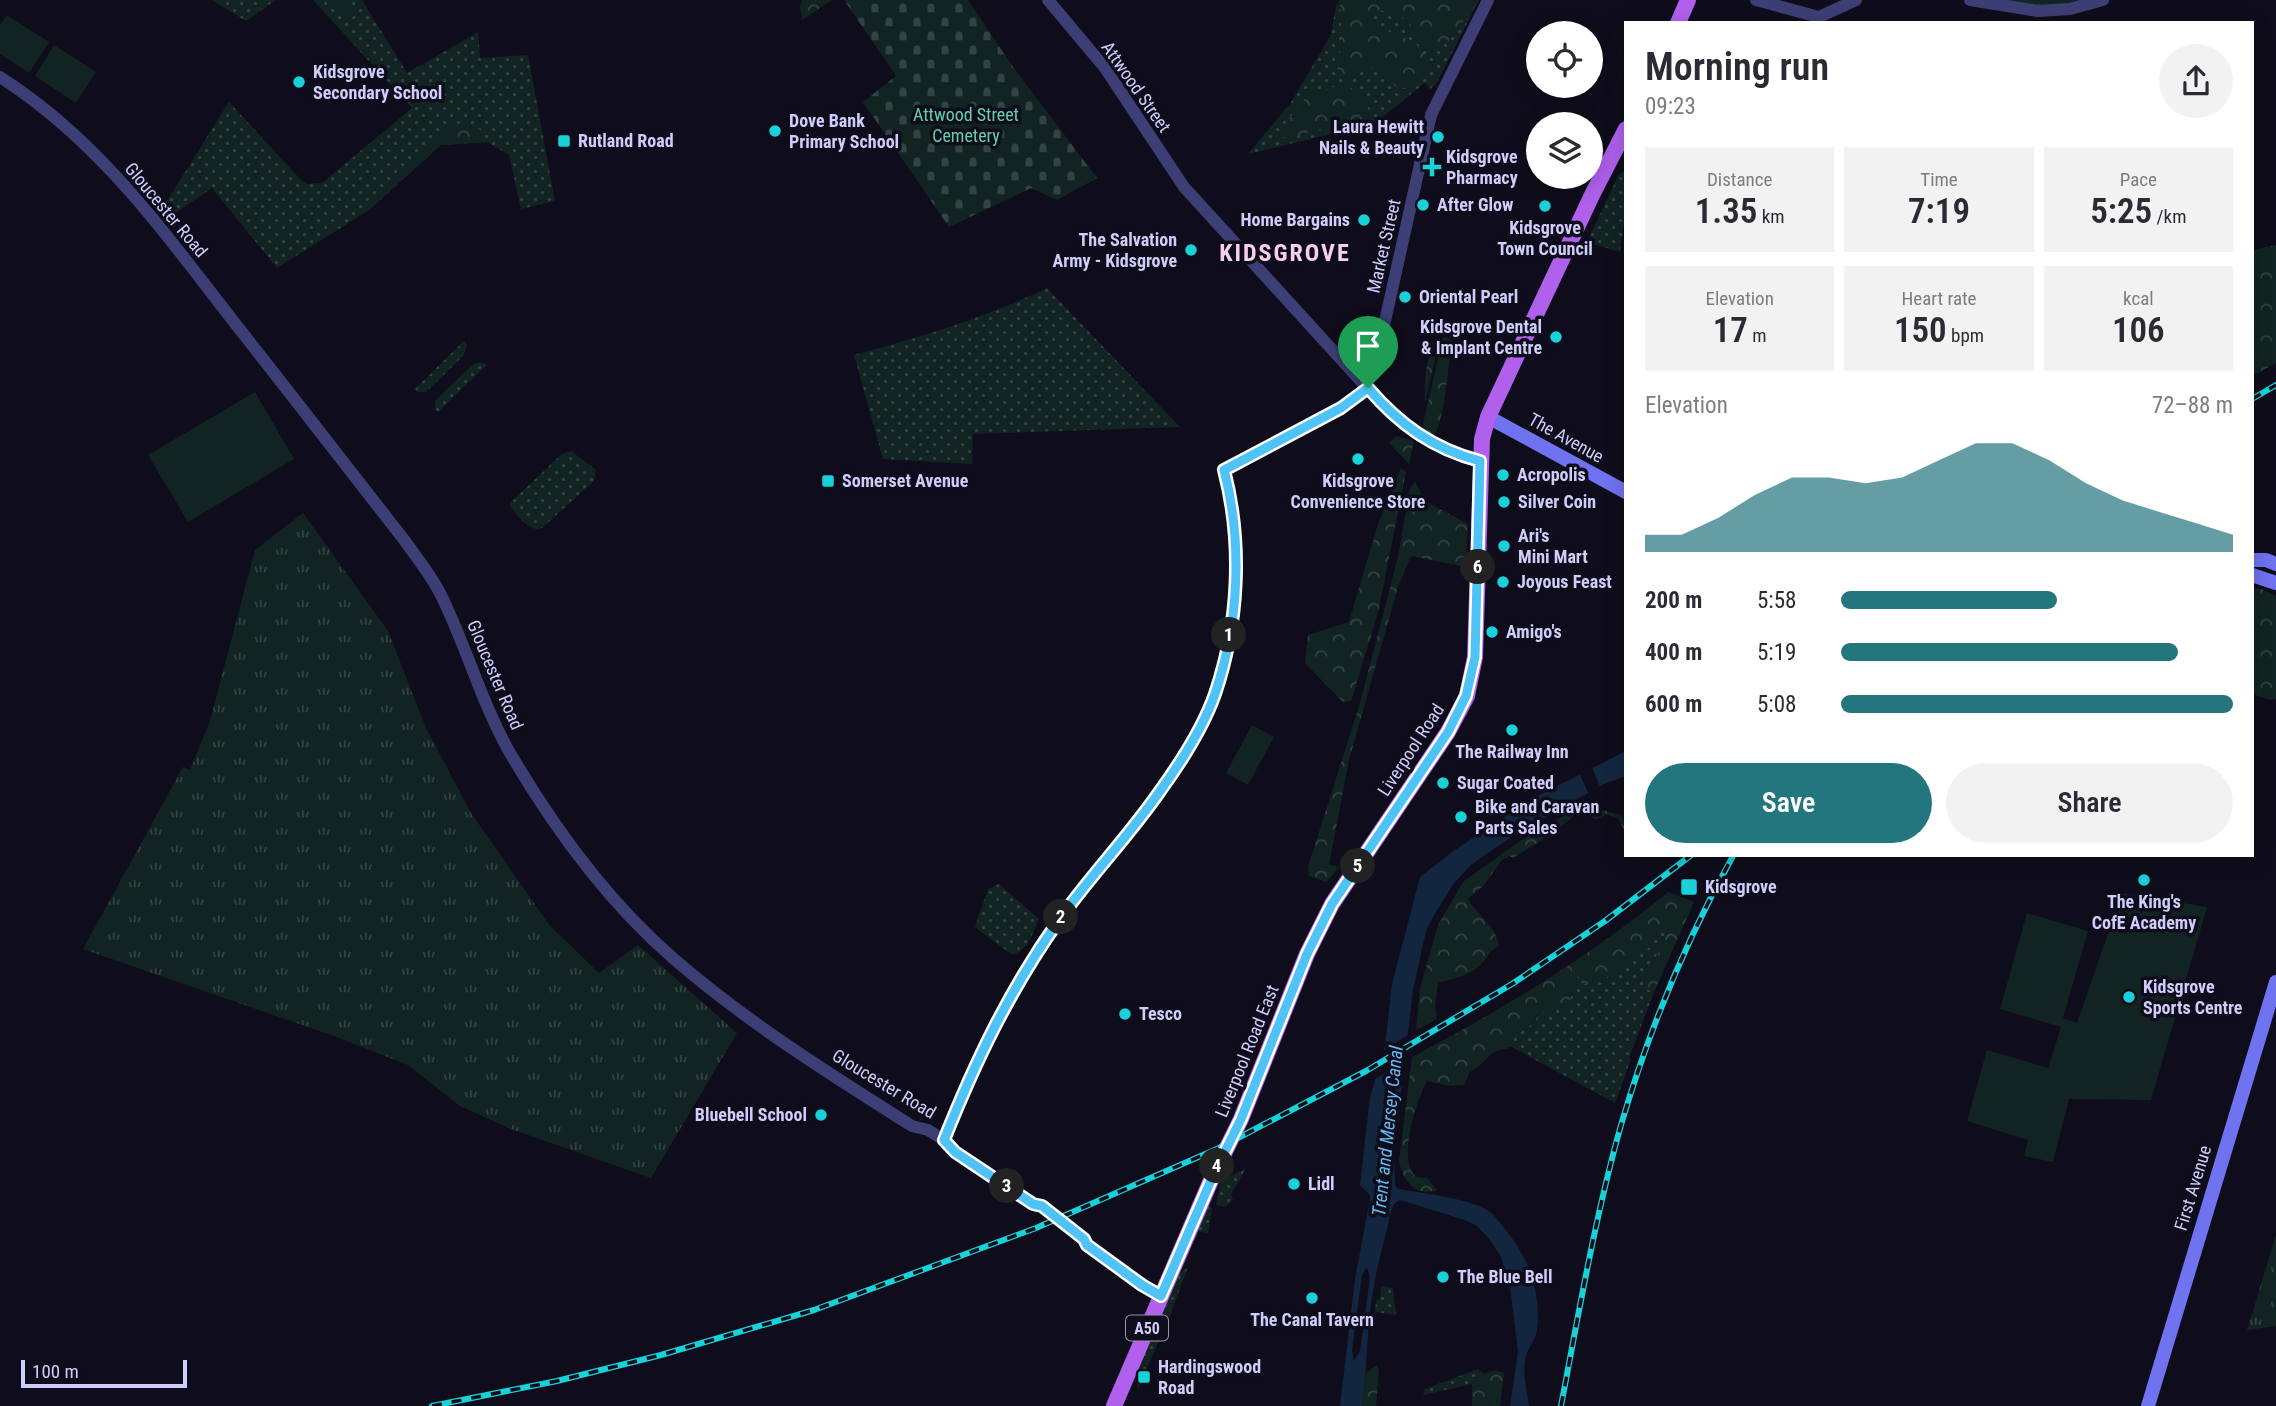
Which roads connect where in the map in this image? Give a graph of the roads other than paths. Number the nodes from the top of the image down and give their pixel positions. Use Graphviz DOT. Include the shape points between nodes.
graph roads {
  1 [pos="1048,0"];
  2 [pos="1488,0"];
  3 [pos="1688,0"];
  4 [pos="1756,0"];
  5 [pos="1856,0"];
  6 [pos="1970,0"];
  7 [pos="2103,0"];
  8 [pos="1679,21"];
  9 [pos="0,77"];
  10 [pos="1624,133"];
  11 [pos="1365,384"];
  12 [pos="1488,417"];
  13 [pos="1480,461"];
  14 [pos="1624,491"];
  15 [pos="2254,560"];
  16 [pos="2276,564"];
  17 [pos="2254,576"];
  18 [pos="2276,583"];
  19 [pos="1332,904"];
  20 [pos="2276,982"];
  21 [pos="944,1140"];
  22 [pos="1161,1296"];
  23 [pos="1114,1406"];
  24 [pos="2148,1406"];
  1 -- 11 [label="street, Attwood Street" via="1105,68 1193,197"];
  2 -- 11 [label="street, Market Street" via="1431,115 1377,357"];
  3 -- 8 [label="main road"];
  4 -- 5 [label="street" via="1819,17"];
  6 -- 7 [label="street" via="2038,11"];
  9 -- 21 [label="street, Gloucester Road" via="66,126 134,196 426,569 495,725 524,776 568,842 619,904 673,958 760,1028 912,1126"];
  10 -- 12 [label="main road, Liverpool Road / A50"];
  11 -- 13 [label="street, Attwood Street" via="1390,413 1420,437"];
  11 -- 21 [label="street" via="1341,408 1224,470 1230,494 1235,607 1215,694 1161,790 1022,974 984,1044"];
  12 -- 13 [label="main road, Liverpool Road / A50"];
  12 -- 14 [label="main road, The Avenue"];
  13 -- 19 [label="main road, Liverpool Road / A50" via="1475,657 1466,696 1448,732"];
  15 -- 16 [label="main road"];
  17 -- 18 [label="main road"];
  19 -- 22 [label="main road, Liverpool Road East / A50"];
  20 -- 24 [label="main road, First Avenue"];
  21 -- 22 [label="street, Gloucester Road" via="955,1152 1042,1206 1087,1245"];
  22 -- 23 [label="main road, Liverpool Road East / A50"];
}
